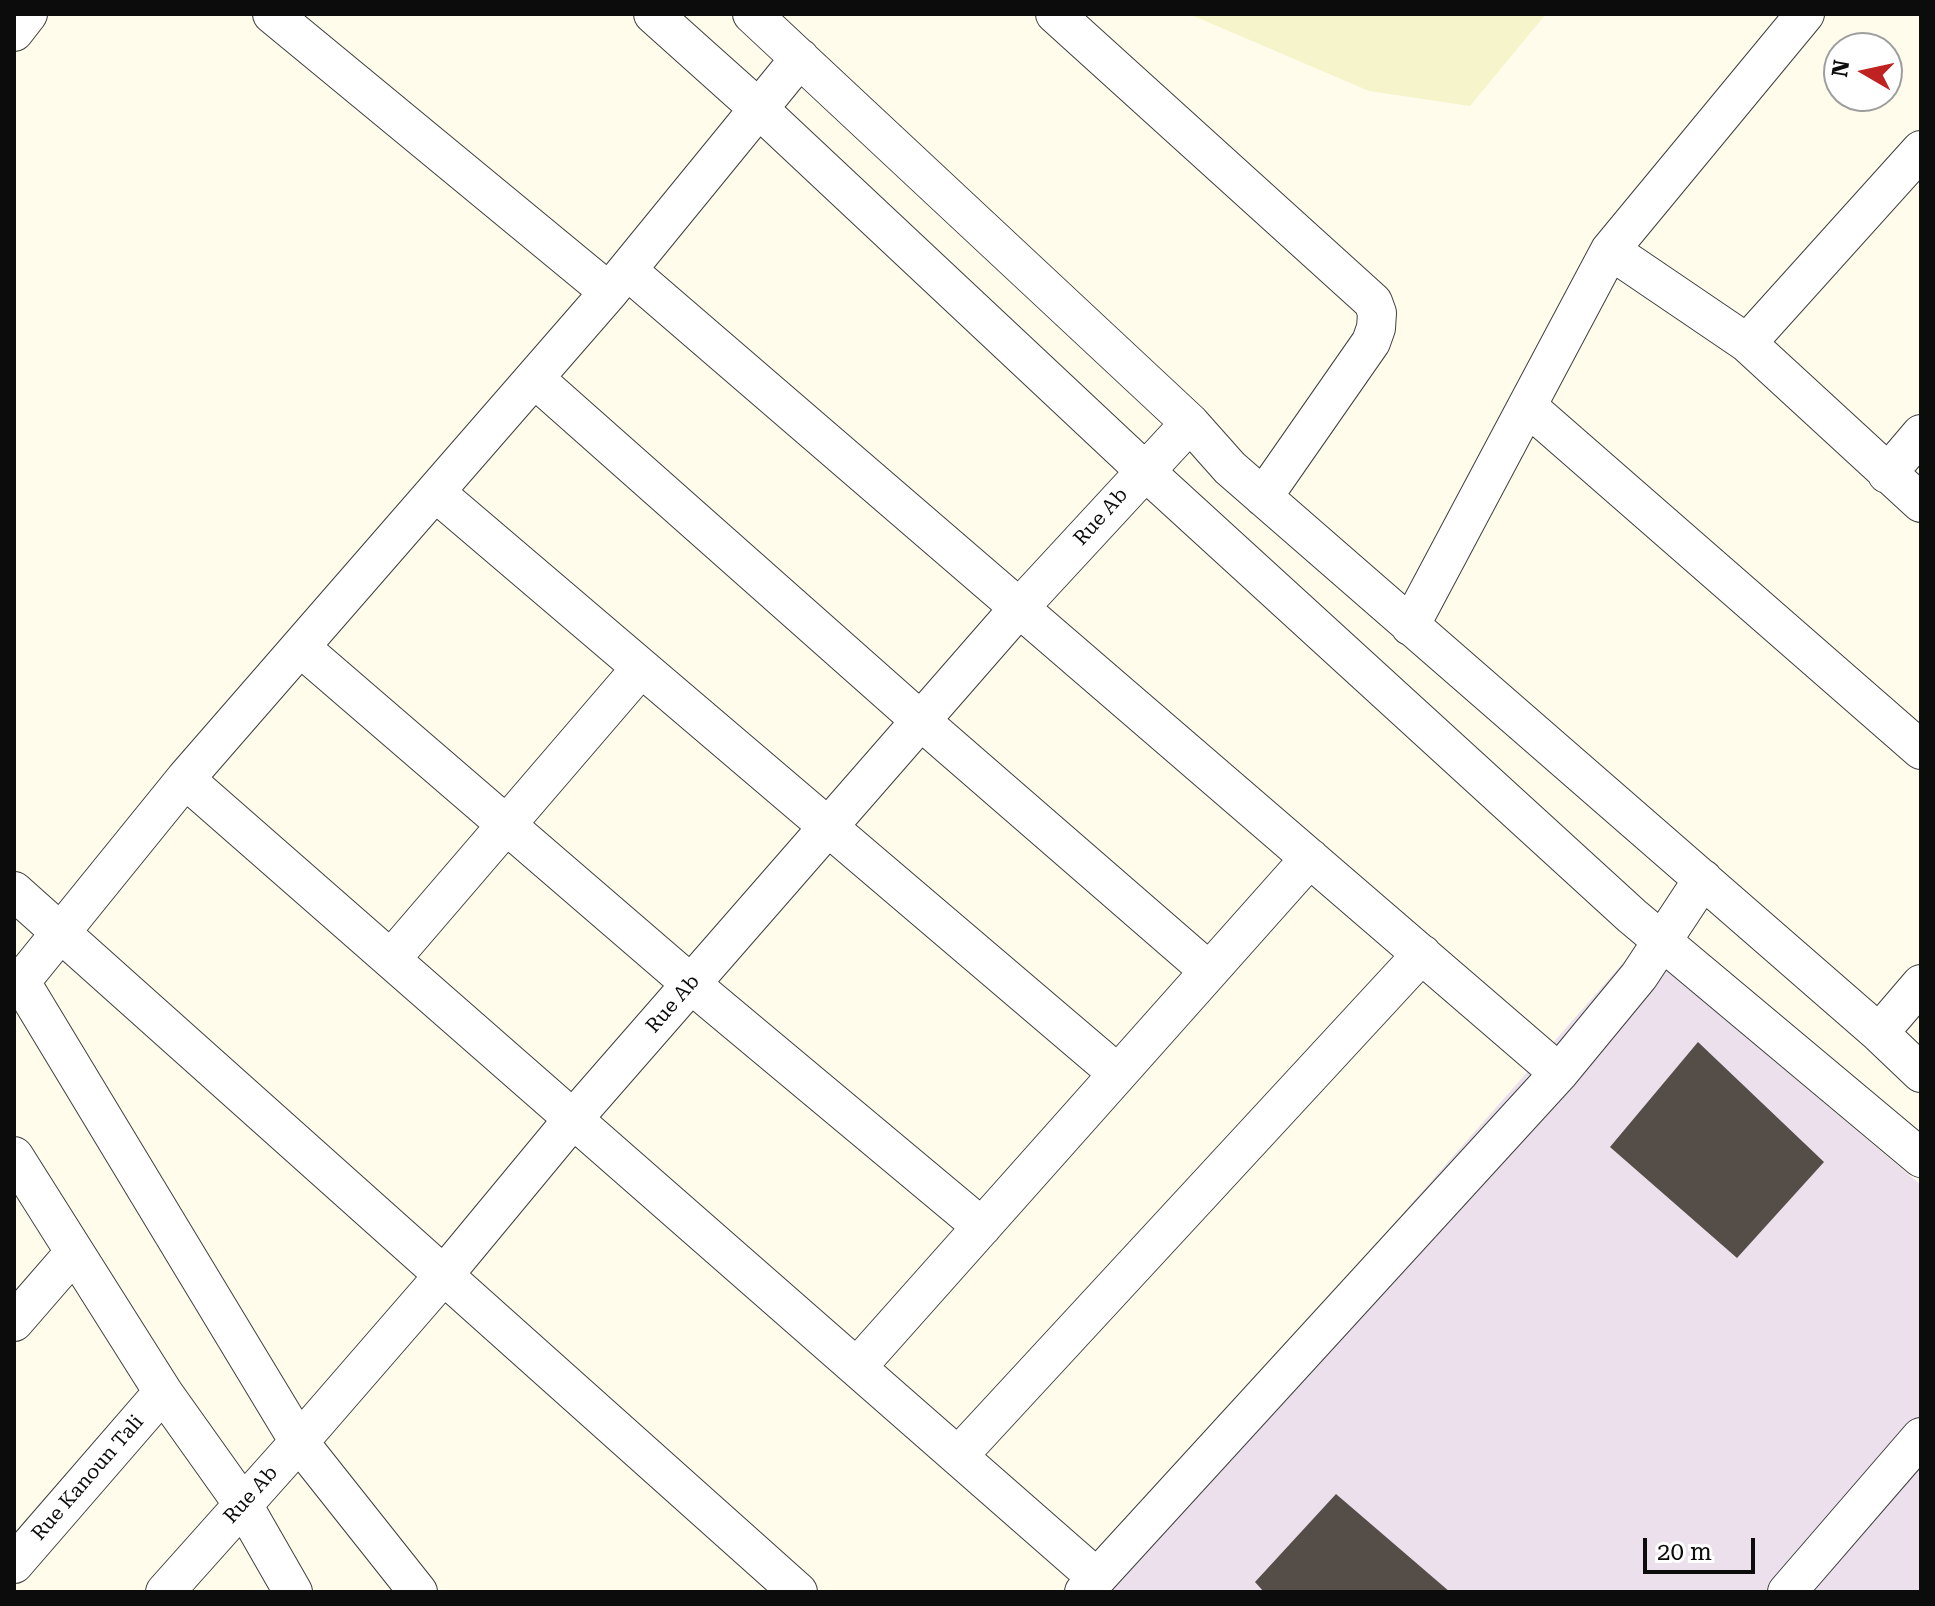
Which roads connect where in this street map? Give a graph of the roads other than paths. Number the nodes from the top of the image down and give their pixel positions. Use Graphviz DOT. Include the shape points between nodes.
graph roads {
  1 [pos="28,14"];
  2 [pos="272,14"];
  3 [pos="653,14"];
  4 [pos="752,14"];
  5 [pos="1055,14"];
  6 [pos="1805,14"];
  7 [pos="14,32"];
  8 [pos="800,58"];
  9 [pos="759,109"];
  10 [pos="1921,150"];
  11 [pos="1610,250"];
  12 [pos="618,281"];
  13 [pos="1747,343"];
  14 [pos="534,378"];
  15 [pos="1527,406"];
  16 [pos="1190,423"];
  17 [pos="1921,434"];
  18 [pos="1144,470"];
  19 [pos="1887,474"];
  20 [pos="435,492"];
  21 [pos="1263,497"];
  22 [pos="1921,503"];
  23 [pos="1019,608"];
  24 [pos="1410,626"];
  25 [pos="300,647"];
  26 [pos="641,668"];
  27 [pos="921,721"];
  28 [pos="1921,750"];
  29 [pos="185,779"];
  30 [pos="506,825"];
  31 [pos="828,827"];
  32 [pos="1310,858"];
  33 [pos="1703,879"];
  34 [pos="14,891"];
  35 [pos="60,931"];
  36 [pos="1662,940"];
  37 [pos="1422,954"];
  38 [pos="391,959"];
  39 [pos="1209,971"];
  40 [pos="691,984"];
  41 [pos="1921,984"];
  42 [pos="18,986"];
  43 [pos="1879,1033"];
  44 [pos="1117,1073"];
  45 [pos="1559,1073"];
  46 [pos="1921,1073"];
  47 [pos="573,1119"];
  48 [pos="14,1156"];
  49 [pos="1921,1158"];
  50 [pos="982,1227"];
  51 [pos="73,1254"];
  52 [pos="443,1276"];
  53 [pos="14,1322"];
  54 [pos="857,1367"];
  55 [pos="163,1392"];
  56 [pos="1921,1437"];
  57 [pos="299,1442"];
  58 [pos="958,1456"];
  59 [pos="242,1503"];
  60 [pos="14,1564"];
  61 [pos="1090,1585"];
  62 [pos="165,1592"];
  63 [pos="293,1592"];
  64 [pos="418,1592"];
  65 [pos="798,1592"];
  66 [pos="1787,1592"];
  1 -- 7 [label="street"];
  2 -- 12 [label="street"];
  3 -- 9 [label="street"];
  4 -- 8 [label="street"];
  5 -- 21 [label="street" via="1373,302 1377,313 1371,342"];
  6 -- 11 [label="street"];
  8 -- 9 [label="street"];
  8 -- 16 [label="street"];
  9 -- 12 [label="street"];
  9 -- 18 [label="street"];
  10 -- 13 [label="street"];
  11 -- 13 [label="street"];
  11 -- 15 [label="street"];
  12 -- 14 [label="street"];
  12 -- 23 [label="street"];
  13 -- 19 [label="street"];
  14 -- 20 [label="street"];
  14 -- 27 [label="street"];
  15 -- 24 [label="street"];
  15 -- 28 [label="street"];
  16 -- 18 [label="street, Rue Ab"];
  16 -- 21 [label="street"];
  17 -- 19 [label="street"];
  18 -- 23 [label="street, Rue Ab"];
  18 -- 36 [label="street"];
  19 -- 22 [label="street"];
  20 -- 25 [label="street"];
  20 -- 26 [label="street"];
  21 -- 24 [label="street"];
  23 -- 27 [label="street, Rue Ab"];
  23 -- 32 [label="street"];
  24 -- 33 [label="street"];
  25 -- 29 [label="street"];
  25 -- 30 [label="street"];
  26 -- 30 [label="street"];
  26 -- 31 [label="street"];
  27 -- 31 [label="street, Rue Ab"];
  27 -- 39 [label="street"];
  29 -- 35 [label="street"];
  29 -- 38 [label="street"];
  30 -- 38 [label="street"];
  30 -- 40 [label="street"];
  31 -- 40 [label="street, Rue Ab"];
  31 -- 44 [label="street"];
  32 -- 37 [label="street"];
  32 -- 39 [label="street"];
  33 -- 36 [label="street"];
  33 -- 43 [label="street"];
  34 -- 35 [label="street"];
  35 -- 42 [label="street"];
  35 -- 52 [label="street"];
  36 -- 45 [label="street"];
  36 -- 49 [label="street"];
  37 -- 45 [label="street"];
  37 -- 58 [label="street"];
  38 -- 47 [label="street"];
  39 -- 44 [label="street"];
  40 -- 47 [label="street, Rue Ab"];
  40 -- 50 [label="street"];
  41 -- 43 [label="street"];
  42 -- 57 [label="street"];
  43 -- 46 [label="street"];
  44 -- 50 [label="street"];
  45 -- 61 [label="street"];
  47 -- 52 [label="street, Rue Ab"];
  47 -- 54 [label="street"];
  48 -- 51 [label="street"];
  50 -- 54 [label="street"];
  51 -- 53 [label="street"];
  51 -- 55 [label="street"];
  52 -- 57 [label="street, Rue Ab"];
  52 -- 65 [label="street"];
  54 -- 58 [label="street"];
  55 -- 59 [label="street"];
  55 -- 60 [label="street, Rue Kanoun Tali"];
  56 -- 66 [label="street"];
  57 -- 59 [label="street, Rue Ab"];
  57 -- 64 [label="street"];
  58 -- 61 [label="street"];
  59 -- 62 [label="street, Rue Ab"];
  59 -- 63 [label="street"];
}
